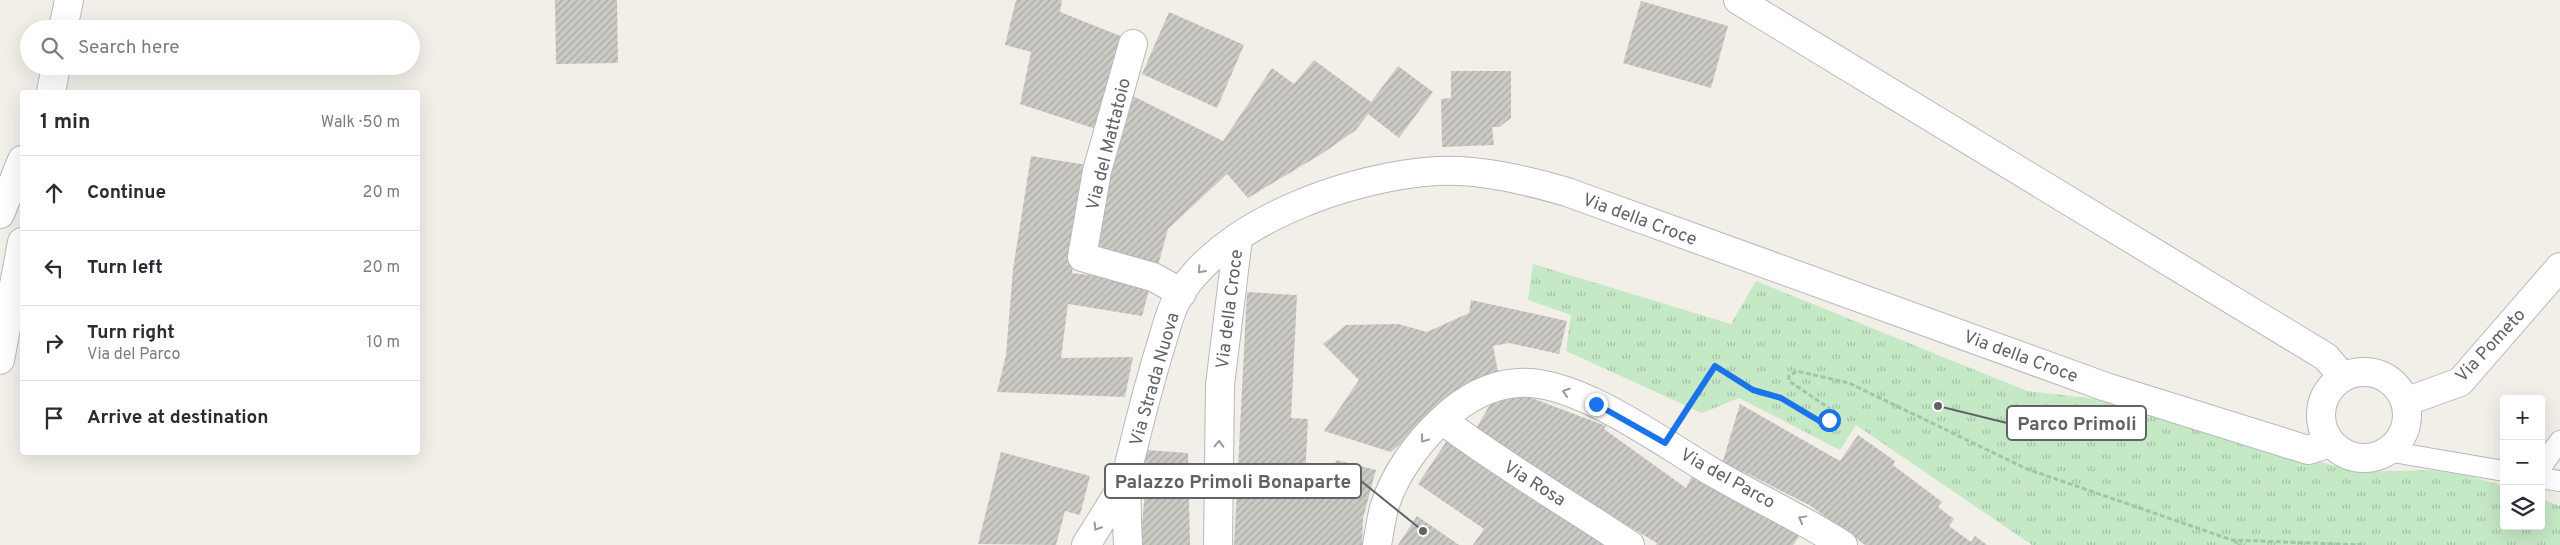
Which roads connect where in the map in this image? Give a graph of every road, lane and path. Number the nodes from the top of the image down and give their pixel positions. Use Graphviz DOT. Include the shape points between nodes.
graph roads {
  1 [pos="68,0"];
  2 [pos="1738,0"];
  3 [pos="65,20"];
  4 [pos="1133,44"];
  5 [pos="20,165"];
  6 [pos="0,214"];
  7 [pos="1238,238"];
  8 [pos="20,253"];
  9 [pos="2560,267"];
  10 [pos="1182,293"];
  11 [pos="0,360"];
  12 [pos="2343,377"];
  13 [pos="2405,402"];
  14 [pos="1442,420"];
  15 [pos="2560,441"];
  16 [pos="1665,443"];
  17 [pos="2331,443"];
  18 [pos="2387,452"];
  19 [pos="2545,462"];
  20 [pos="2500,470"];
  21 [pos="1126,479"];
  22 [pos="2545,479"];
  23 [pos="2560,481"];
  24 [pos="2232,540"];
  25 [pos="1086,545"];
  26 [pos="1128,545"];
  27 [pos="1218,545"];
  28 [pos="1377,545"];
  29 [pos="1630,545"];
  30 [pos="1843,545"];
  31 [pos="2240,545"];
  32 [pos="2362,545"];
  1 -- 3 [label="street"];
  2 -- 12 [label="street" via="2326,357"];
  4 -- 10 [label="street, Via del Mattatoio" via="1097,171 1082,257 1153,277"];
  5 -- 6 [label="street"];
  7 -- 10 [label="street, Via Strada Nuova, one-way" via="1208,261"];
  7 -- 17 [label="street, Via della Croce" via="1264,220 1294,206 1369,182 1436,171 1520,178 1576,195 2106,386 2308,450"];
  27 -- 7 [label="street, Via della Croce, one-way" via="1220,385"];
  8 -- 11 [label="street"];
  9 -- 13 [label="street, Via Pometo" via="2460,382"];
  10 -- 21 [label="street, Via Strada Nuova" via="1168,322 1155,365"];
  12 -- 13 [label="street" via="2367,371 2380,374 2391,380"];
  12 -- 17 [label="street" via="2332,385 2322,407 2321,420"];
  13 -- 18 [label="street" via="2408,416 2404,430 2398,442"];
  16 -- 14 [label="street, Via del Parco, one-way" via="1570,393 1519,382 1475,395"];
  14 -- 28 [label="street, Via del Parco, one-way" via="1429,432 1398,477 1384,507"];
  14 -- 29 [label="street, Via Rosa"];
  15 -- 19 [label="lane"];
  16 -- 24 [label="path" via="1715,366 1753,390 1781,398 1821,422 1829,420 1832,415 1829,408 1789,381 1789,376 1797,371 1849,383 2028,469"];
  30 -- 16 [label="street, Via del Parco, one-way" via="1807,521"];
  17 -- 18 [label="street" via="2352,456 2376,457"];
  18 -- 20 [label="lane"];
  21 -- 25 [label="street, one-way"];
  21 -- 26 [label="street, Via Strada Nuova"];
  22 -- 23 [label="lane"];
  24 -- 31 [label="path"];
  24 -- 32 [label="path"];
}
